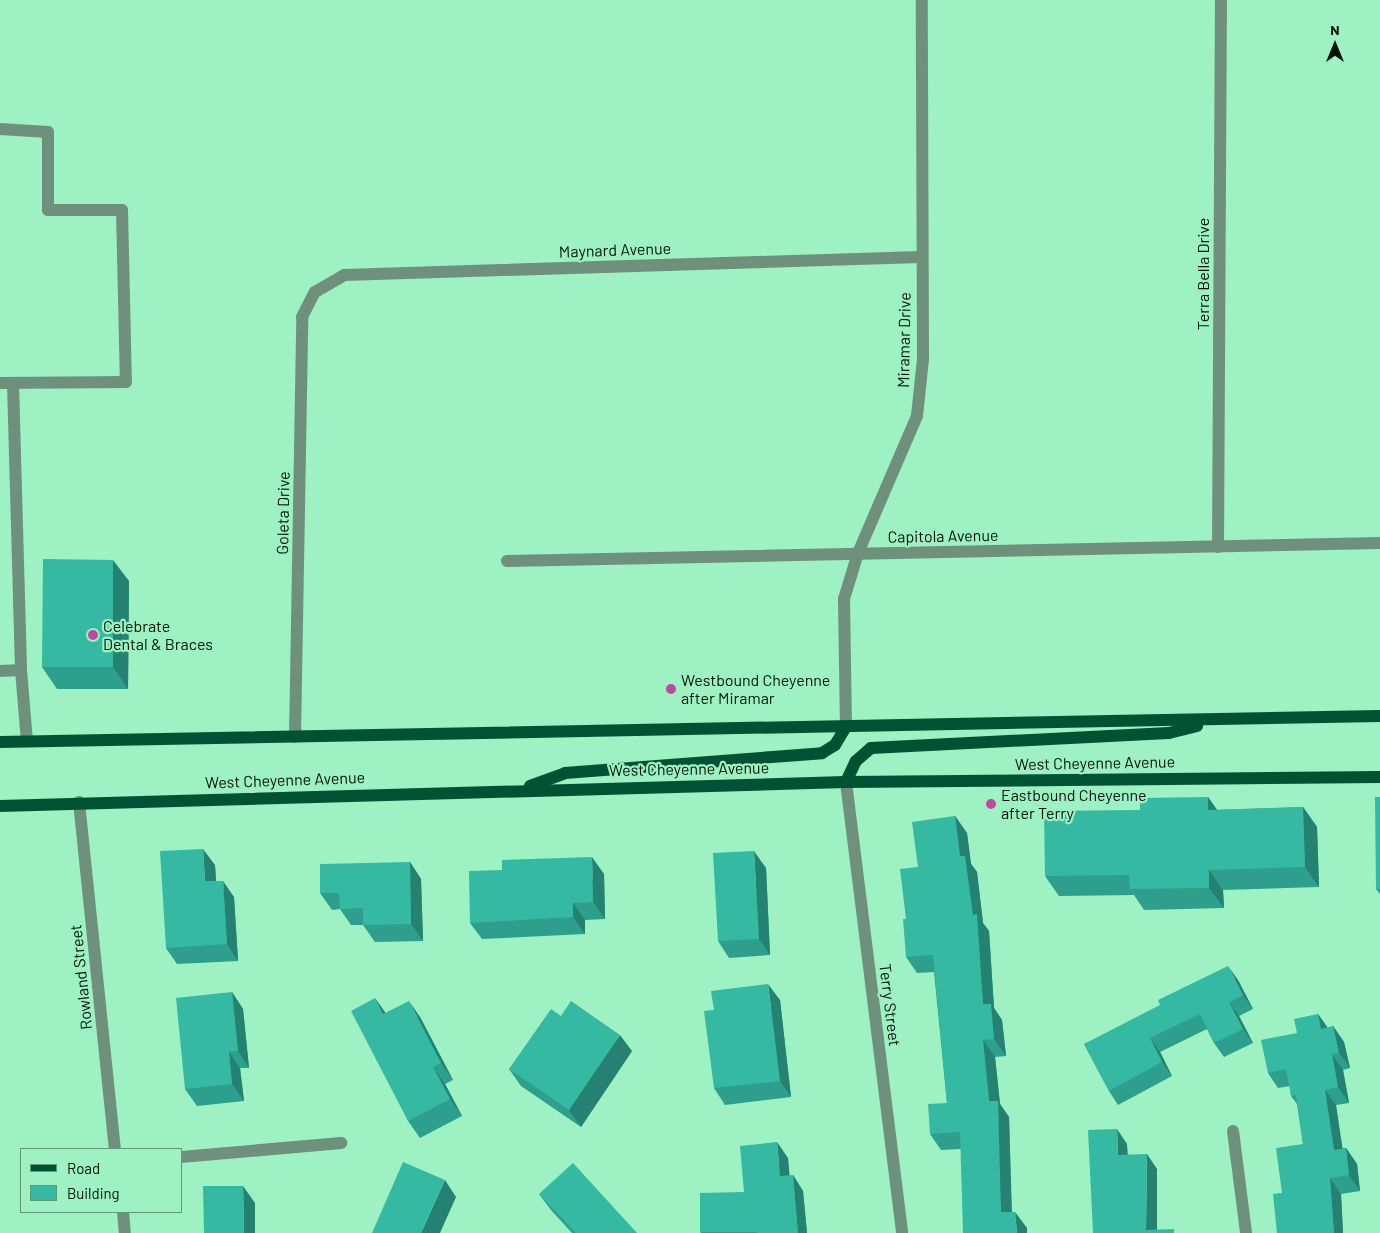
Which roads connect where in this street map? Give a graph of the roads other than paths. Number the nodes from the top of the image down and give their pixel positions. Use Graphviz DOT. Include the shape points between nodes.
graph roads {
  1 [pos="922,0"];
  2 [pos="1221,0"];
  3 [pos="0,129"];
  4 [pos="921,257"];
  5 [pos="315,292"];
  6 [pos="0,383"];
  7 [pos="13,383"];
  8 [pos="1380,543"];
  9 [pos="1218,547"];
  10 [pos="858,553"];
  11 [pos="507,561"];
  12 [pos="21,670"];
  13 [pos="0,671"];
  14 [pos="1380,716"];
  15 [pos="1219,720"];
  16 [pos="846,727"];
  17 [pos="295,737"];
  18 [pos="27,741"];
  19 [pos="0,742"];
  20 [pos="1380,777"];
  21 [pos="846,782"];
  22 [pos="519,790"];
  23 [pos="79,802"];
  24 [pos="0,806"];
  25 [pos="1233,1132"];
  26 [pos="341,1143"];
  27 [pos="115,1148"];
  28 [pos="182,1157"];
  29 [pos="122,1213"];
  30 [pos="125,1233"];
  31 [pos="902,1233"];
  32 [pos="1246,1233"];
  1 -- 4 [label="street, Miramar Drive"];
  2 -- 9 [label="street, Terra Bella Drive"];
  3 -- 7 [label="street" via="48,132 48,210 122,210 126,382"];
  4 -- 5 [label="street, Maynard Avenue" via="344,275"];
  4 -- 10 [label="street, Miramar Drive" via="923,359 917,416"];
  5 -- 17 [label="street, Goleta Drive" via="302,318"];
  6 -- 7 [label="street"];
  7 -- 12 [label="street"];
  8 -- 9 [label="street, Capitola Avenue"];
  9 -- 10 [label="street, Capitola Avenue"];
  10 -- 11 [label="street, Capitola Avenue"];
  10 -- 16 [label="street, Miramar Drive" via="844,599"];
  12 -- 13 [label="street"];
  12 -- 18 [label="street"];
  14 -- 15 [label="main road"];
  15 -- 16 [label="main road"];
  15 -- 21 [label="main road" via="1170,733 871,748 856,761"];
  16 -- 17 [label="main road"];
  16 -- 22 [label="main road" via="835,745 822,753 565,774"];
  17 -- 18 [label="main road"];
  18 -- 19 [label="main road"];
  20 -- 21 [label="main road, West Cheyenne Avenue"];
  21 -- 22 [label="main road, West Cheyenne Avenue"];
  21 -- 31 [label="street, Terry Street"];
  22 -- 23 [label="main road, West Cheyenne Avenue"];
  23 -- 24 [label="main road, West Cheyenne Avenue"];
  23 -- 27 [label="street, Rowland Street"];
  25 -- 32 [label="street"];
  26 -- 28 [label="street"];
  29 -- 30 [label="street"];
}
